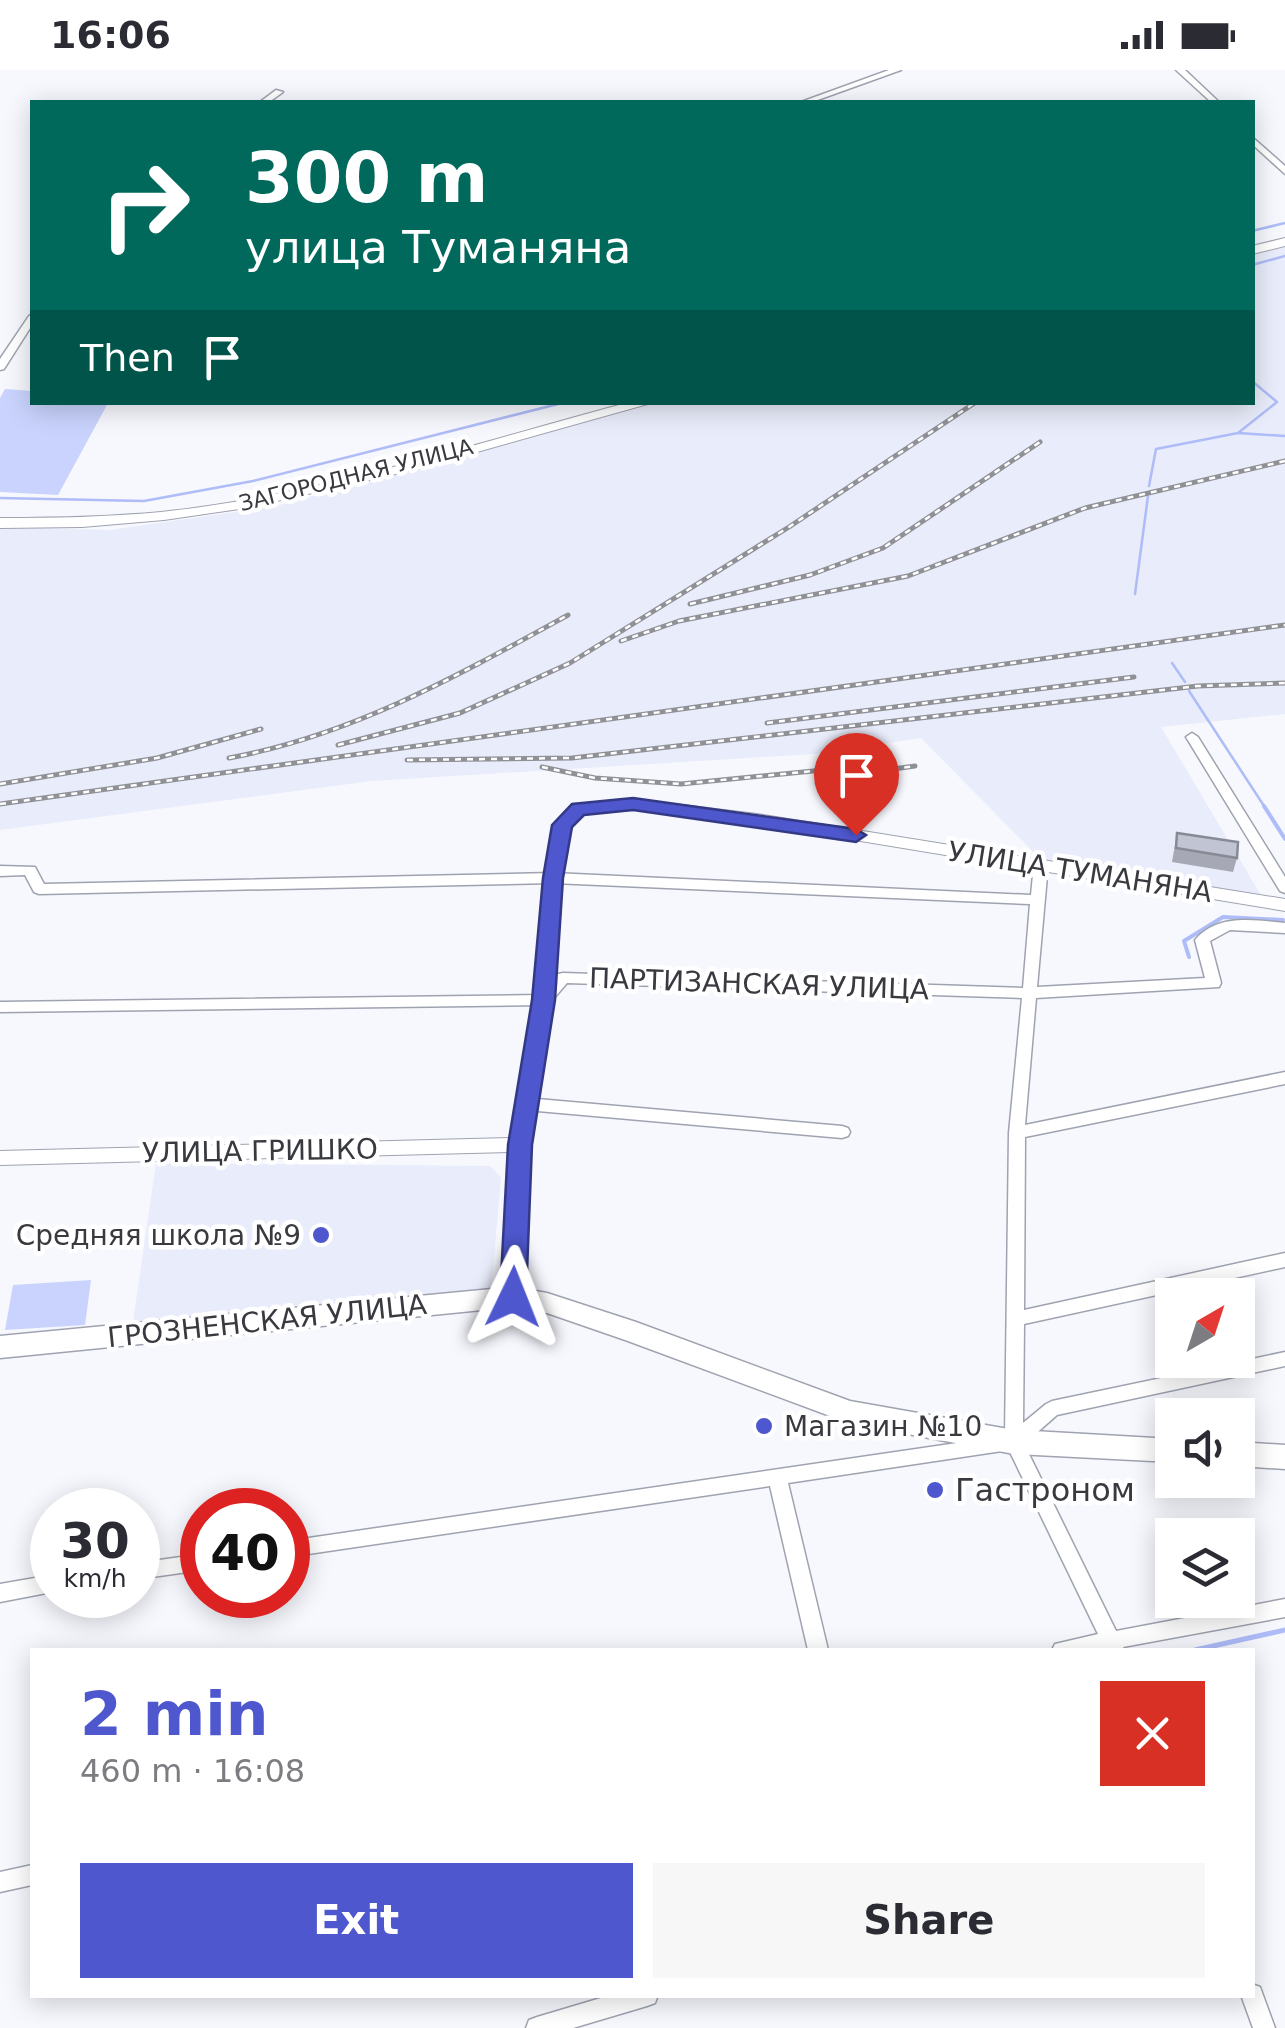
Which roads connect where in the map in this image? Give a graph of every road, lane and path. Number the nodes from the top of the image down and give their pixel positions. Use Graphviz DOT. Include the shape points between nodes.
graph roads {
  1 [pos="897,70"];
  2 [pos="1180,70"];
  3 [pos="279,92"];
  4 [pos="267,100"];
  5 [pos="811,100"];
  6 [pos="1213,100"];
  7 [pos="1255,142"];
  8 [pos="1285,171"];
  9 [pos="1285,242"];
  10 [pos="1255,249"];
  11 [pos="30,321"];
  12 [pos="0,367"];
  13 [pos="636,405"];
  14 [pos="0,523"];
  15 [pos="1192,737"];
  16 [pos="1041,866"];
  17 [pos="0,871"];
  18 [pos="553,878"];
  19 [pos="1285,888"];
  20 [pos="1038,900"];
  21 [pos="1285,906"];
  22 [pos="1285,928"];
  23 [pos="1028,993"];
  24 [pos="544,1000"];
  25 [pos="0,1007"];
  26 [pos="1285,1078"];
  27 [pos="526,1104"];
  28 [pos="842,1132"];
  29 [pos="1018,1133"];
  30 [pos="520,1145"];
  31 [pos="0,1158"];
  32 [pos="1285,1260"];
  33 [pos="513,1297"];
  34 [pos="1014,1319"];
  35 [pos="0,1347"];
  36 [pos="1285,1359"];
  37 [pos="1014,1442"];
  38 [pos="1155,1449"];
  39 [pos="1255,1455"];
  40 [pos="1285,1456"];
  41 [pos="777,1478"];
  42 [pos="310,1546"];
  43 [pos="30,1588"];
  44 [pos="0,1593"];
  45 [pos="1285,1608"];
  46 [pos="1112,1646"];
  47 [pos="818,1648"];
  48 [pos="1087,1648"];
  49 [pos="30,1875"];
  50 [pos="0,1882"];
  51 [pos="637,1998"];
  52 [pos="1253,1998"];
  53 [pos="538,2028"];
  54 [pos="1264,2028"];
  1 -- 5 [label="street"];
  2 -- 6 [label="street"];
  3 -- 4 [label="street"];
  7 -- 8 [label="street"];
  9 -- 10 [label="main road"];
  11 -- 12 [label="street"];
  13 -- 14 [label="main road, ЗАГОРОДНАЯ УЛИЦА" via="282,497 119,523"];
  15 -- 19 [label="street"];
  16 -- 18 [label="street, УЛИЦА ТУМАНЯНА" via="633,804 579,809 562,825"];
  16 -- 20 [label="street"];
  16 -- 21 [label="street, УЛИЦА ТУМАНЯНА"];
  17 -- 18 [label="street" via="30,870 39,888"];
  18 -- 20 [label="street"];
  18 -- 24 [label="street"];
  20 -- 23 [label="street"];
  22 -- 23 [label="street, ПАРТИЗАНСКАЯ УЛИЦА" via="1228,924 1212,930 1202,940 1214,983"];
  23 -- 24 [label="street, ПАРТИЗАНСКАЯ УЛИЦА" via="563,978"];
  23 -- 29 [label="street"];
  24 -- 25 [label="street, ПАРТИЗАНСКАЯ УЛИЦА"];
  24 -- 27 [label="street"];
  26 -- 29 [label="street"];
  27 -- 28 [label="street"];
  27 -- 30 [label="street"];
  29 -- 34 [label="street"];
  30 -- 31 [label="street, УЛИЦА ГРИШКО"];
  30 -- 33 [label="street"];
  32 -- 34 [label="street"];
  33 -- 35 [label="main road, ГРОЗНЕНСКАЯ УЛИЦА"];
  33 -- 37 [label="main road, ГРОЗНЕНСКАЯ УЛИЦА" via="636,1333 850,1412"];
  34 -- 37 [label="street"];
  36 -- 37 [label="street" via="1052,1409"];
  37 -- 38 [label="main road, ГРОЗНЕНСКАЯ УЛИЦА"];
  37 -- 41 [label="street"];
  37 -- 46 [label="street"];
  39 -- 40 [label="main road"];
  41 -- 42 [label="street"];
  41 -- 47 [label="street"];
  43 -- 44 [label="street"];
  45 -- 46 [label="street"];
  46 -- 48 [label="street"];
  49 -- 50 [label="street"];
  51 -- 53 [label="street"];
  52 -- 54 [label="street"];
}
